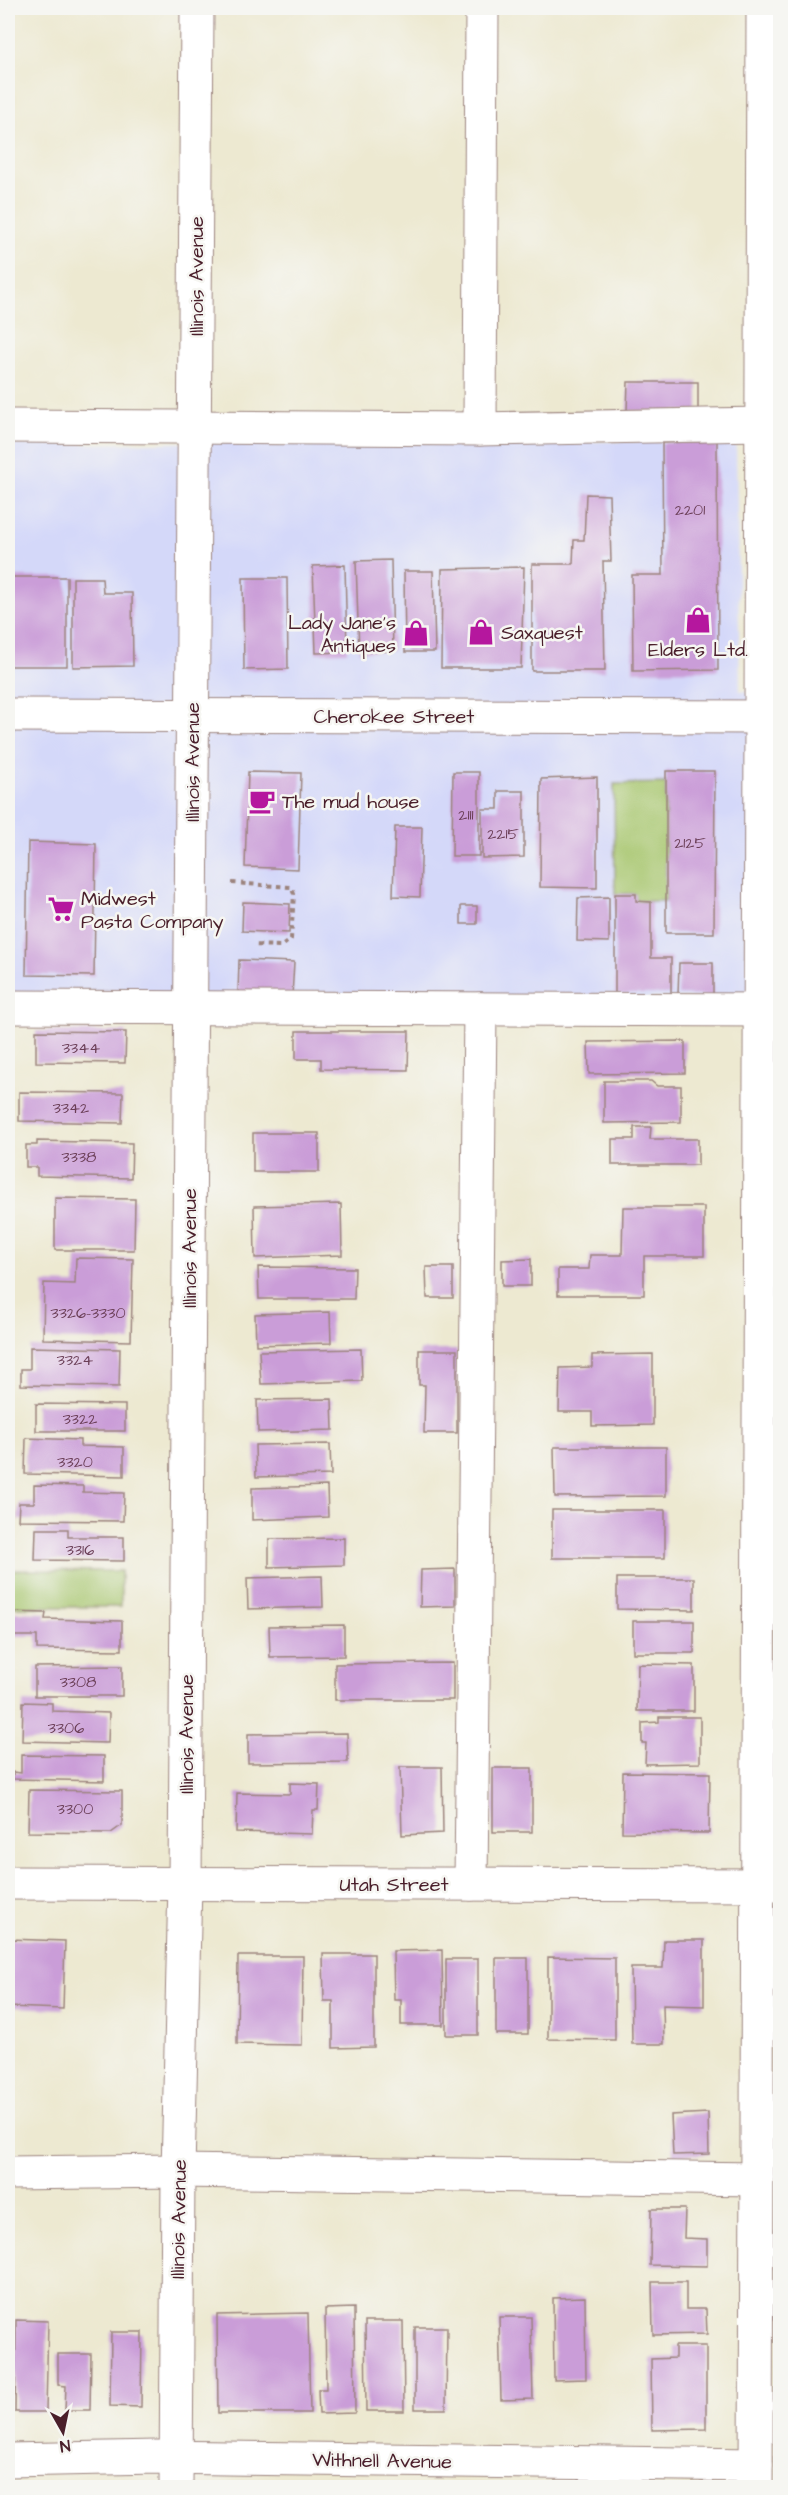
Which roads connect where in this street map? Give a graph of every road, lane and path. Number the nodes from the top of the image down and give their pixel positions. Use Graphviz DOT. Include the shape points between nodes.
graph roads {
  1 [pos="197,8"];
  2 [pos="482,8"];
  3 [pos="763,8"];
  4 [pos="762,424"];
  5 [pos="8,426"];
  6 [pos="195,426"];
  7 [pos="480,429"];
  8 [pos="8,715"];
  9 [pos="193,716"];
  10 [pos="771,717"];
  11 [pos="232,883"];
  12 [pos="253,945"];
  13 [pos="8,1007"];
  14 [pos="191,1007"];
  15 [pos="480,1009"];
  16 [pos="770,1010"];
  17 [pos="8,1883"];
  18 [pos="185,1884"];
  19 [pos="471,1884"];
  20 [pos="769,1885"];
  21 [pos="178,2171"];
  22 [pos="8,2173"];
  23 [pos="757,2179"];
  24 [pos="8,2460"];
  25 [pos="176,2472"];
  26 [pos="756,2476"];
  1 -- 6 [label="street, Illinois Avenue"];
  2 -- 7 [label="street"];
  3 -- 4 [label="street"];
  4 -- 7 [label="street"];
  4 -- 10 [label="street"];
  5 -- 6 [label="street"];
  6 -- 7 [label="street"];
  6 -- 9 [label="street, Illinois Avenue"];
  8 -- 9 [label="street, Cherokee Street"];
  9 -- 10 [label="street, Cherokee Street"];
  9 -- 14 [label="street, Illinois Avenue"];
  10 -- 16 [label="street"];
  11 -- 12 [label="path" via="291,887 294,894 291,939 282,946"];
  13 -- 14 [label="street"];
  14 -- 15 [label="street"];
  14 -- 18 [label="street, Illinois Avenue"];
  15 -- 16 [label="street"];
  15 -- 19 [label="street"];
  16 -- 20 [label="street"];
  17 -- 18 [label="street, Utah Street"];
  18 -- 19 [label="street, Utah Street"];
  18 -- 21 [label="street, Illinois Avenue"];
  19 -- 20 [label="street, Utah Street"];
  20 -- 23 [label="street"];
  21 -- 22 [label="street"];
  21 -- 23 [label="street"];
  21 -- 25 [label="street, Illinois Avenue"];
  23 -- 26 [label="street"];
  24 -- 25 [label="street, Withnell Avenue"];
  25 -- 26 [label="street, Withnell Avenue"];
}
